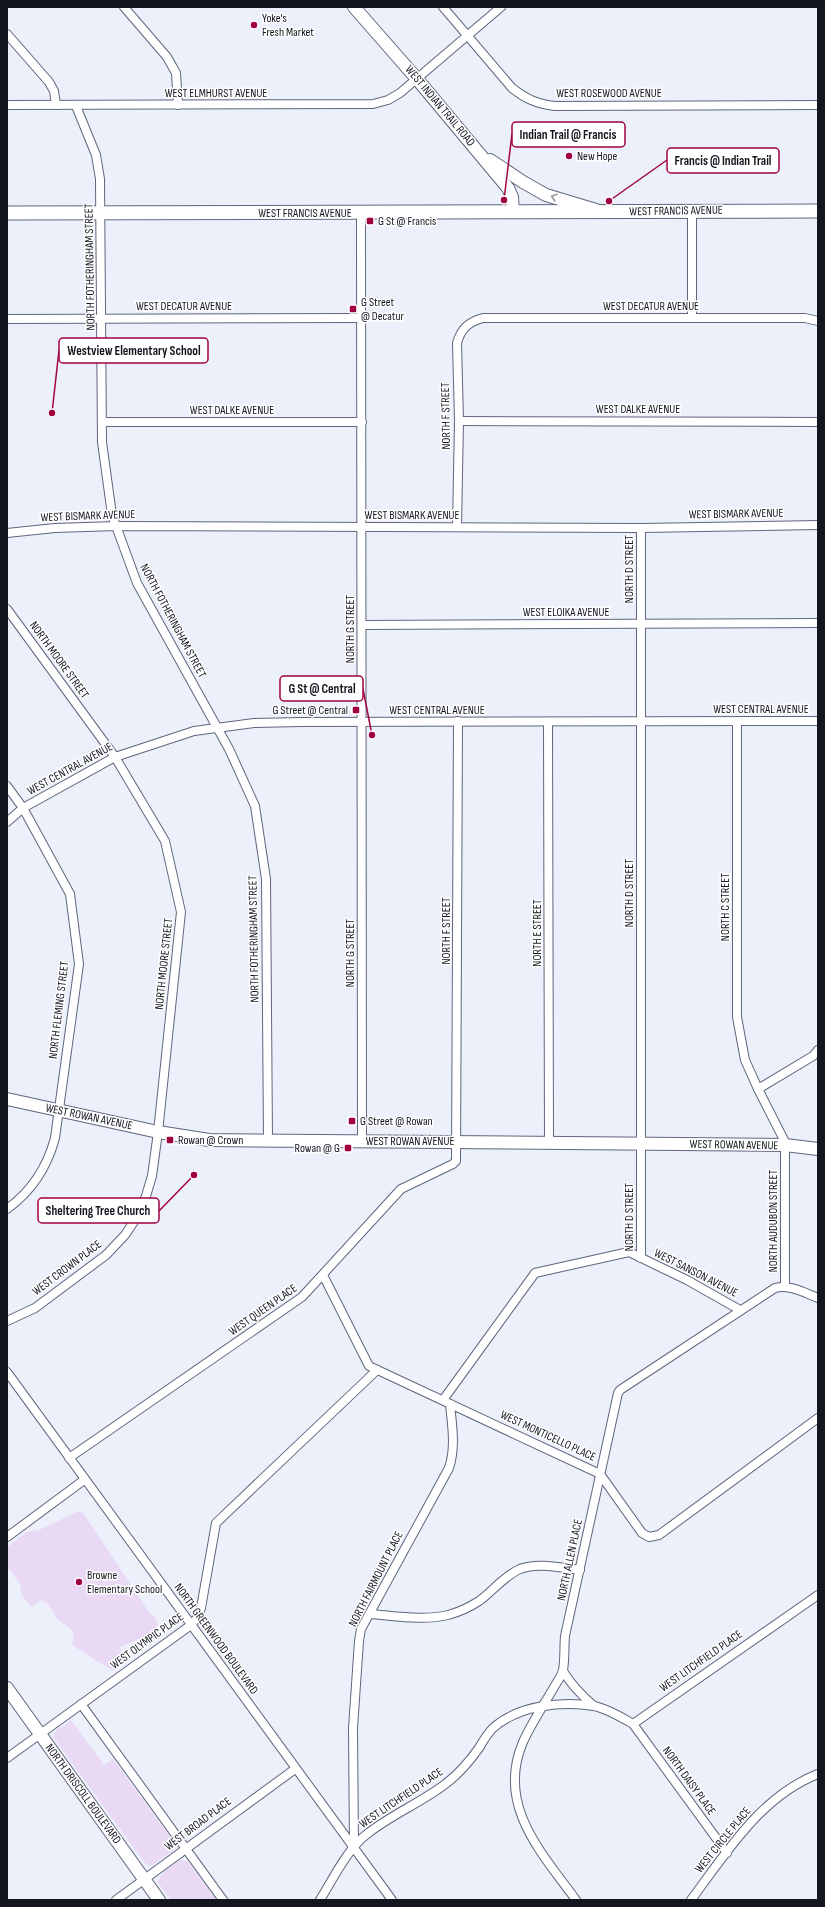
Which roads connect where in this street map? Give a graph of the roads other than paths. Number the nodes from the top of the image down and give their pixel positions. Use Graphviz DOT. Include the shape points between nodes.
graph roads {
  1 [pos="124,7"];
  2 [pos="354,7"];
  3 [pos="443,7"];
  4 [pos="501,7"];
  5 [pos="7,34"];
  6 [pos="467,35"];
  7 [pos="417,79"];
  8 [pos="7,105"];
  9 [pos="56,105"];
  10 [pos="178,105"];
  11 [pos="818,105"];
  12 [pos="76,106"];
  13 [pos="480,154"];
  14 [pos="692,211"];
  15 [pos="818,211"];
  16 [pos="513,212"];
  17 [pos="604,212"];
  18 [pos="7,213"];
  19 [pos="102,213"];
  20 [pos="361,213"];
  21 [pos="102,318"];
  22 [pos="361,318"];
  23 [pos="483,318"];
  24 [pos="692,318"];
  25 [pos="7,319"];
  26 [pos="818,321"];
  27 [pos="459,421"];
  28 [pos="102,422"];
  29 [pos="362,422"];
  30 [pos="818,422"];
  31 [pos="818,525"];
  32 [pos="117,526"];
  33 [pos="362,527"];
  34 [pos="457,527"];
  35 [pos="641,528"];
  36 [pos="7,533"];
  37 [pos="7,609"];
  38 [pos="818,623"];
  39 [pos="642,624"];
  40 [pos="362,625"];
  41 [pos="458,721"];
  42 [pos="737,721"];
  43 [pos="818,721"];
  44 [pos="363,722"];
  45 [pos="548,722"];
  46 [pos="641,722"];
  47 [pos="216,728"];
  48 [pos="114,757"];
  49 [pos="7,786"];
  50 [pos="23,808"];
  51 [pos="7,822"];
  52 [pos="818,1050"];
  53 [pos="758,1090"];
  54 [pos="7,1099"];
  55 [pos="59,1111"];
  56 [pos="158,1132"];
  57 [pos="268,1141"];
  58 [pos="362,1141"];
  59 [pos="457,1142"];
  60 [pos="550,1143"];
  61 [pos="641,1144"];
  62 [pos="785,1145"];
  63 [pos="818,1149"];
  64 [pos="7,1209"];
  65 [pos="641,1258"];
  66 [pos="323,1275"];
  67 [pos="783,1286"];
  68 [pos="818,1298"];
  69 [pos="740,1310"];
  70 [pos="7,1321"];
  71 [pos="377,1370"];
  72 [pos="7,1372"];
  73 [pos="447,1402"];
  74 [pos="818,1418"];
  75 [pos="69,1458"];
  76 [pos="600,1474"];
  77 [pos="84,1480"];
  78 [pos="7,1537"];
  79 [pos="580,1570"];
  80 [pos="818,1595"];
  81 [pos="370,1614"];
  82 [pos="191,1625"];
  83 [pos="563,1671"];
  84 [pos="7,1688"];
  85 [pos="81,1704"];
  86 [pos="543,1707"];
  87 [pos="595,1707"];
  88 [pos="632,1724"];
  89 [pos="40,1734"];
  90 [pos="7,1758"];
  91 [pos="295,1769"];
  92 [pos="818,1774"];
  93 [pos="354,1847"];
  94 [pos="185,1849"];
  95 [pos="727,1852"];
  96 [pos="145,1879"];
  97 [pos="116,1900"];
  98 [pos="159,1900"];
  99 [pos="223,1900"];
  100 [pos="320,1900"];
  101 [pos="392,1900"];
  102 [pos="576,1900"];
  103 [pos="691,1900"];
  1 -- 10 [label="street" via="167,57 176,73"];
  2 -- 7 [label="street, WEST INDIAN TRAIL ROAD"];
  3 -- 6 [label="street, WEST ROSEWOOD AVENUE"];
  4 -- 6 [label="street, WEST ELMHURST AVENUE"];
  5 -- 9 [label="street" via="49,82 54,91"];
  6 -- 7 [label="street, WEST ELMHURST AVENUE"];
  6 -- 11 [label="street, WEST ROSEWOOD AVENUE" via="512,88 539,104"];
  7 -- 10 [label="street, WEST ELMHURST AVENUE" via="388,100 373,104"];
  7 -- 13 [label="street, WEST INDIAN TRAIL ROAD"];
  8 -- 9 [label="street, WEST ELMHURST AVENUE"];
  9 -- 12 [label="street, WEST ELMHURST AVENUE"];
  10 -- 12 [label="street, WEST ELMHURST AVENUE"];
  12 -- 19 [label="street, NORTH FOTHERINGHAM STREET" via="96,154"];
  13 -- 16 [label="street, WEST INDIAN TRAIL ROAD" via="508,188 512,197"];
  17 -- 13 [label="street, one-way" via="546,195"];
  14 -- 15 [label="main road, WEST FRANCIS AVENUE"];
  14 -- 17 [label="main road, WEST FRANCIS AVENUE"];
  14 -- 24 [label="street"];
  16 -- 17 [label="main road, WEST FRANCIS AVENUE"];
  16 -- 20 [label="main road, WEST FRANCIS AVENUE"];
  18 -- 19 [label="main road, WEST FRANCIS AVENUE"];
  19 -- 20 [label="main road, WEST FRANCIS AVENUE"];
  19 -- 21 [label="street, NORTH FOTHERINGHAM STREET"];
  20 -- 22 [label="street, NORTH G STREET"];
  21 -- 22 [label="street, WEST DECATUR AVENUE"];
  21 -- 25 [label="street, WEST DECATUR AVENUE"];
  21 -- 28 [label="street, NORTH FOTHERINGHAM STREET"];
  22 -- 29 [label="street, NORTH G STREET"];
  23 -- 24 [label="street, WEST DECATUR AVENUE"];
  23 -- 27 [label="street, NORTH F STREET" via="465,327 457,343"];
  24 -- 26 [label="street, WEST DECATUR AVENUE" via="805,318"];
  27 -- 30 [label="street, WEST DALKE AVENUE"];
  27 -- 34 [label="street, NORTH F STREET"];
  28 -- 29 [label="street, WEST DALKE AVENUE"];
  28 -- 32 [label="street, NORTH FOTHERINGHAM STREET" via="102,442 112,515"];
  29 -- 33 [label="street, NORTH G STREET"];
  31 -- 35 [label="street, WEST BISMARK AVENUE"];
  32 -- 33 [label="street, WEST BISMARK AVENUE"];
  32 -- 36 [label="street, WEST BISMARK AVENUE"];
  32 -- 47 [label="street, NORTH FOTHERINGHAM STREET" via="137,583"];
  33 -- 34 [label="street, WEST BISMARK AVENUE"];
  33 -- 40 [label="street, NORTH G STREET"];
  34 -- 35 [label="street, WEST BISMARK AVENUE"];
  35 -- 39 [label="street, NORTH D STREET"];
  37 -- 48 [label="street, NORTH MOORE STREET"];
  38 -- 39 [label="street, WEST ELOIKA AVENUE"];
  39 -- 40 [label="street, WEST ELOIKA AVENUE"];
  39 -- 46 [label="street, NORTH D STREET"];
  40 -- 44 [label="street, NORTH G STREET"];
  41 -- 44 [label="street, WEST CENTRAL AVENUE"];
  41 -- 45 [label="street, WEST CENTRAL AVENUE"];
  41 -- 59 [label="street, NORTH F STREET"];
  42 -- 43 [label="street, WEST CENTRAL AVENUE"];
  42 -- 46 [label="street, WEST CENTRAL AVENUE"];
  42 -- 53 [label="street, NORTH C STREET" via="737,1017 745,1060"];
  44 -- 47 [label="street, WEST CENTRAL AVENUE" via="268,722"];
  44 -- 58 [label="street, NORTH G STREET"];
  45 -- 46 [label="street, WEST CENTRAL AVENUE"];
  45 -- 60 [label="street, NORTH E STREET"];
  46 -- 61 [label="street, NORTH D STREET"];
  47 -- 48 [label="street, WEST CENTRAL AVENUE" via="194,731"];
  47 -- 57 [label="street, NORTH FOTHERINGHAM STREET" via="229,749 255,806 266,879"];
  48 -- 50 [label="street, WEST CENTRAL AVENUE"];
  48 -- 56 [label="street, NORTH MOORE STREET" via="165,841 181,912"];
  49 -- 50 [label="street, NORTH FLEMING STREET"];
  50 -- 51 [label="street, WEST CENTRAL AVENUE"];
  50 -- 55 [label="street, NORTH FLEMING STREET" via="70,894 78,964"];
  52 -- 53 [label="street" via="813,1056"];
  53 -- 62 [label="street, NORTH AUDUBON STREET" via="784,1138"];
  54 -- 55 [label="street, WEST ROWAN AVENUE"];
  55 -- 56 [label="street, WEST ROWAN AVENUE"];
  55 -- 64 [label="street, NORTH FLEMING STREET" via="50,1157 41,1175 29,1190"];
  56 -- 57 [label="street, WEST ROWAN AVENUE" via="209,1140"];
  56 -- 70 [label="street, WEST CROWN PLACE" via="152,1176 146,1196 137,1217 125,1235 106,1255 35,1308"];
  57 -- 58 [label="street, WEST ROWAN AVENUE"];
  58 -- 59 [label="street, WEST ROWAN AVENUE"];
  59 -- 60 [label="street, WEST ROWAN AVENUE"];
  59 -- 66 [label="street, WEST QUEEN PLACE" via="457,1157 453,1164 401,1189"];
  60 -- 61 [label="street, WEST ROWAN AVENUE"];
  61 -- 62 [label="street, WEST ROWAN AVENUE"];
  61 -- 65 [label="street, NORTH D STREET"];
  62 -- 63 [label="street, WEST ROWAN AVENUE"];
  62 -- 67 [label="street, NORTH AUDUBON STREET"];
  65 -- 69 [label="street, WEST SANSON AVENUE"];
  65 -- 73 [label="street" via="626,1252 533,1275"];
  66 -- 71 [label="street, WEST MONTICELLO PLACE" via="366,1363"];
  66 -- 75 [label="street, WEST QUEEN PLACE" via="302,1298"];
  67 -- 68 [label="street"];
  67 -- 69 [label="street, NORTH ALLEN PLACE" via="775,1288"];
  69 -- 76 [label="street, NORTH ALLEN PLACE" via="620,1390"];
  71 -- 73 [label="street, WEST MONTICELLO PLACE"];
  71 -- 82 [label="street, WEST OLYMPIC PLACE" via="216,1523 201,1608"];
  72 -- 75 [label="street, NORTH GREENWOOD BOULEVARD"];
  73 -- 76 [label="street, WEST MONTICELLO PLACE"];
  73 -- 81 [label="street, NORTH FAIRMOUNT PLACE" via="453,1446 449,1468"];
  74 -- 76 [label="street, WEST MONTICELLO PLACE" via="654,1537 642,1533"];
  75 -- 77 [label="street, NORTH GREENWOOD BOULEVARD"];
  76 -- 79 [label="street, NORTH ALLEN PLACE"];
  77 -- 78 [label="street"];
  77 -- 82 [label="street, NORTH GREENWOOD BOULEVARD"];
  79 -- 81 [label="street" via="545,1566 520,1569 478,1601 449,1615 414,1618"];
  79 -- 83 [label="street, NORTH ALLEN PLACE" via="565,1636"];
  80 -- 88 [label="street, WEST LITCHFIELD PLACE"];
  81 -- 93 [label="street, NORTH FAIRMOUNT PLACE" via="361,1629 359,1641 353,1728"];
  82 -- 85 [label="street, WEST OLYMPIC PLACE"];
  82 -- 91 [label="street, NORTH GREENWOOD BOULEVARD"];
  83 -- 86 [label="street, NORTH ALLEN PLACE"];
  83 -- 87 [label="street, WEST LITCHFIELD PLACE" via="570,1684"];
  84 -- 89 [label="street, NORTH DRISCOLL BOULEVARD"];
  85 -- 89 [label="street, WEST OLYMPIC PLACE"];
  85 -- 94 [label="street"];
  86 -- 87 [label="street, WEST LITCHFIELD PLACE" via="574,1704"];
  86 -- 93 [label="street, WEST LITCHFIELD PLACE" via="508,1718 498,1725 466,1765 444,1786 367,1834"];
  86 -- 102 [label="street, NORTH ALLEN PLACE" via="518,1757 515,1790 518,1808 532,1839"];
  87 -- 88 [label="street, WEST LITCHFIELD PLACE"];
  88 -- 95 [label="street, NORTH DAISY PLACE"];
  89 -- 90 [label="street, WEST OLYMPIC PLACE"];
  89 -- 96 [label="street, NORTH DRISCOLL BOULEVARD"];
  91 -- 93 [label="street, NORTH GREENWOOD BOULEVARD"];
  91 -- 94 [label="street, WEST BROAD PLACE"];
  92 -- 95 [label="street, WEST CIRCLE PLACE" via="788,1790 768,1806"];
  93 -- 100 [label="street, WEST LITCHFIELD PLACE"];
  93 -- 101 [label="street, NORTH GREENWOOD BOULEVARD"];
  94 -- 96 [label="street, WEST BROAD PLACE"];
  94 -- 99 [label="street"];
  95 -- 103 [label="street, WEST CIRCLE PLACE"];
  96 -- 97 [label="street, WEST BROAD PLACE"];
  96 -- 98 [label="street, NORTH DRISCOLL BOULEVARD"];
}
